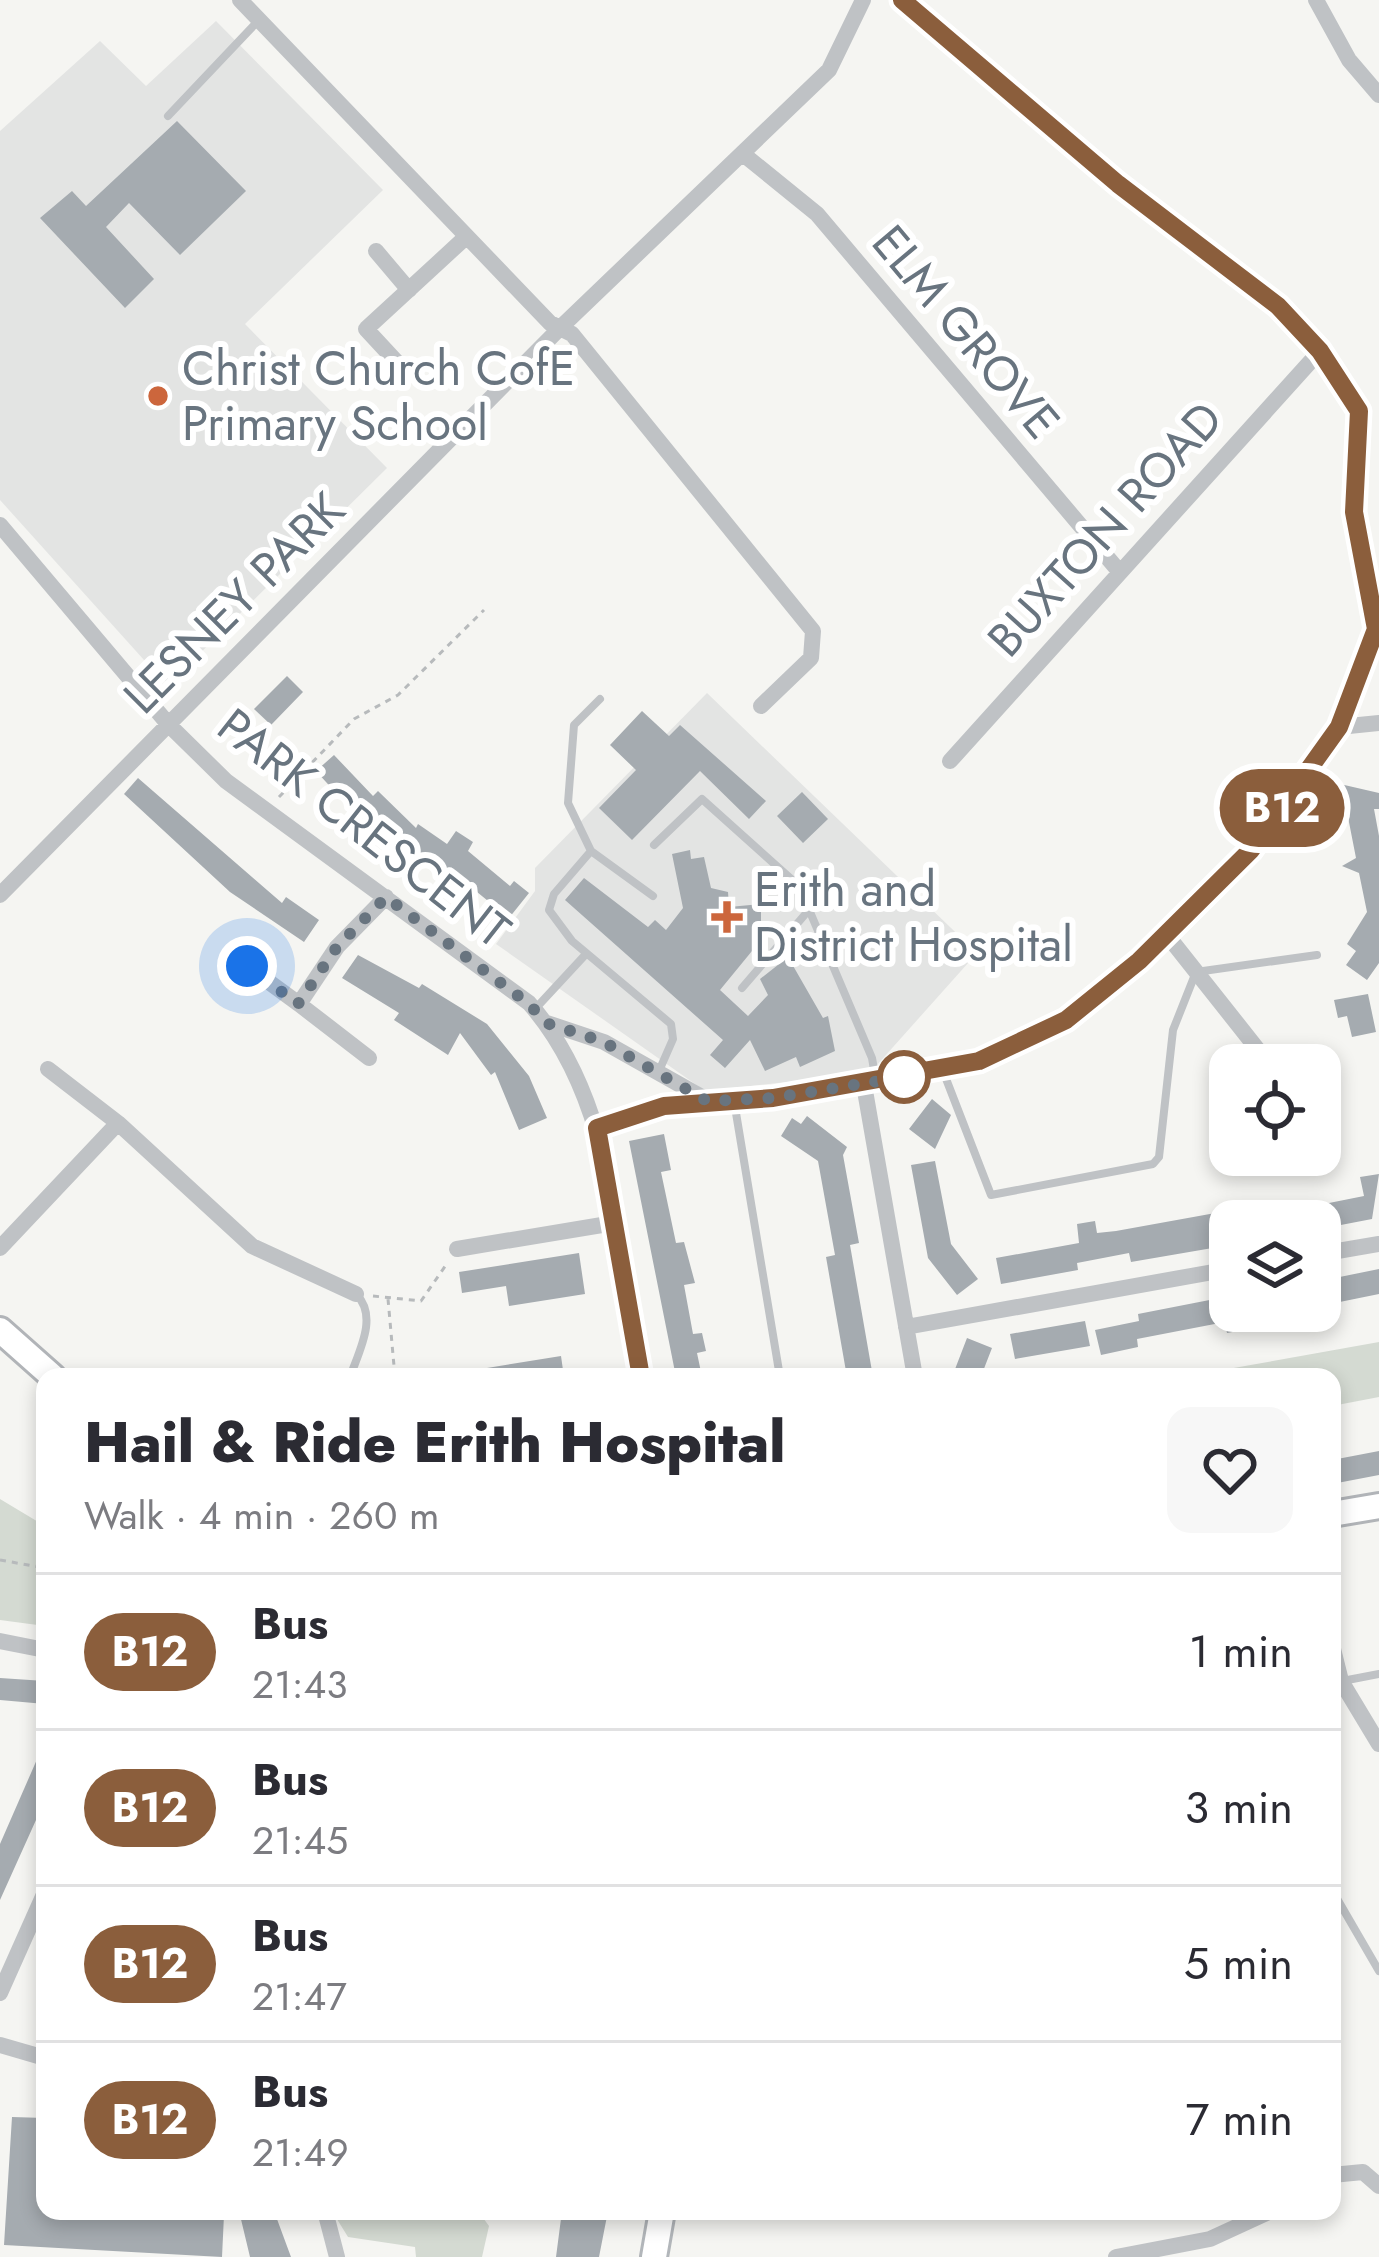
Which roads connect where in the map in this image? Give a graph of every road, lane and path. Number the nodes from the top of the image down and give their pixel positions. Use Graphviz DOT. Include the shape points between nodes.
graph roads {
  1 [pos="240,0"];
  2 [pos="863,0"];
  3 [pos="902,0"];
  4 [pos="1316,0"];
  5 [pos="259,20"];
  6 [pos="1379,94"];
  7 [pos="168,116"];
  8 [pos="743,154"];
  9 [pos="466,237"];
  10 [pos="376,250"];
  11 [pos="409,290"];
  12 [pos="560,328"];
  13 [pos="1320,351"];
  14 [pos="404,370"];
  15 [pos="1379,408"];
  16 [pos="1359,411"];
  17 [pos="0,525"];
  18 [pos="1118,570"];
  19 [pos="484,610"];
  20 [pos="1376,629"];
  21 [pos="1379,649"];
  22 [pos="600,699"];
  23 [pos="761,706"];
  24 [pos="1379,723"];
  25 [pos="169,725"];
  26 [pos="1339,727"];
  27 [pos="950,761"];
  28 [pos="266,812"];
  29 [pos="654,845"];
  30 [pos="590,851"];
  31 [pos="0,895"];
  32 [pos="653,896"];
  33 [pos="386,897"];
  34 [pos="808,911"];
  35 [pos="1167,934"];
  36 [pos="586,954"];
  37 [pos="1317,955"];
  38 [pos="247,966"];
  39 [pos="1196,972"];
  40 [pos="742,988"];
  41 [pos="298,1004"];
  42 [pos="540,1017"];
  43 [pos="1253,1044"];
  44 [pos="369,1058"];
  45 [pos="48,1069"];
  46 [pos="943,1070"];
  47 [pos="658,1072"];
  48 [pos="870,1084"];
  49 [pos="734,1100"];
  50 [pos="707,1101"];
  51 [pos="118,1123"];
  52 [pos="597,1128"];
  53 [pos="614,1223"];
  54 [pos="1379,1244"];
  55 [pos="0,1248"];
  56 [pos="457,1249"];
  57 [pos="1341,1250"];
  58 [pos="1209,1273"];
  59 [pos="356,1294"];
  60 [pos="906,1327"];
  61 [pos="0,1330"];
  62 [pos="43,1368"];
  63 [pos="353,1368"];
  64 [pos="394,1368"];
  65 [pos="639,1368"];
  66 [pos="779,1368"];
  67 [pos="913,1368"];
  68 [pos="1379,1506"];
  69 [pos="1341,1512"];
  70 [pos="0,1560"];
  71 [pos="36,1566"];
  72 [pos="0,1641"];
  73 [pos="36,1648"];
  74 [pos="1379,1674"];
  75 [pos="1341,1681"];
  76 [pos="1341,1689"];
  77 [pos="1379,1744"];
  78 [pos="1341,1906"];
  79 [pos="36,1912"];
  80 [pos="1379,1971"];
  81 [pos="0,1993"];
  82 [pos="0,2045"];
  83 [pos="36,2055"];
  84 [pos="1341,2174"];
  85 [pos="1379,2186"];
  86 [pos="327,2220"];
  87 [pos="660,2220"];
  88 [pos="1252,2220"];
  89 [pos="337,2257"];
  90 [pos="654,2257"];
  91 [pos="1116,2257"];
  1 -- 5 [label="street"];
  2 -- 8 [label="street, LESNEY PARK" via="829,70"];
  3 -- 13 [label="street" via="1100,169 1278,306"];
  4 -- 6 [label="street"];
  5 -- 7 [label="lane"];
  5 -- 9 [label="street"];
  8 -- 12 [label="street, LESNEY PARK"];
  8 -- 18 [label="street, ELM GROVE" via="817,214"];
  9 -- 11 [label="street"];
  9 -- 12 [label="street"];
  10 -- 11 [label="street"];
  11 -- 14 [label="street" via="366,329"];
  12 -- 23 [label="street" via="813,631 811,658"];
  12 -- 25 [label="street, LESNEY PARK"];
  13 -- 16 [label="street"];
  13 -- 18 [label="street, BUXTON ROAD"];
  15 -- 16 [label="street"];
  16 -- 20 [label="street" via="1354,512"];
  17 -- 25 [label="street, PARK CRESCENT"];
  18 -- 27 [label="street, BUXTON ROAD"];
  19 -- 28 [label="path" via="398,694 354,719"];
  20 -- 21 [label="street"];
  20 -- 26 [label="street"];
  22 -- 30 [label="lane" via="574,725 568,803"];
  24 -- 26 [label="street"];
  25 -- 28 [label="street, PARK CRESCENT"];
  25 -- 31 [label="street, LESNEY PARK"];
  26 -- 35 [label="street" via="1251,850"];
  28 -- 33 [label="street, PARK CRESCENT"];
  29 -- 34 [label="lane" via="702,799 799,886"];
  30 -- 32 [label="lane"];
  30 -- 36 [label="lane" via="549,910"];
  33 -- 41 [label="street" via="337,947"];
  33 -- 42 [label="street, PARK CRESCENT"];
  34 -- 40 [label="lane"];
  34 -- 48 [label="lane" via="872,1058"];
  35 -- 39 [label="street"];
  35 -- 46 [label="street" via="1066,1020 1024,1044"];
  36 -- 42 [label="lane"];
  36 -- 47 [label="lane" via="671,1024 673,1040"];
  37 -- 39 [label="lane"];
  38 -- 41 [label="street"];
  39 -- 43 [label="street"];
  39 -- 46 [label="lane" via="1173,1030 1153,1164 991,1195"];
  41 -- 44 [label="street"];
  42 -- 47 [label="street, PARK CRESCENT"];
  42 -- 52 [label="street, PARK CRESCENT" via="568,1055"];
  45 -- 51 [label="street"];
  46 -- 48 [label="street"];
  47 -- 50 [label="street, PARK CRESCENT"];
  48 -- 49 [label="street"];
  48 -- 60 [label="street"];
  49 -- 50 [label="street"];
  49 -- 66 [label="lane"];
  50 -- 52 [label="street"];
  51 -- 55 [label="street"];
  51 -- 59 [label="street" via="251,1246"];
  52 -- 53 [label="street, PARK CRESCENT"];
  53 -- 56 [label="street"];
  53 -- 65 [label="street, PARK CRESCENT"];
  54 -- 57 [label="street"];
  56 -- 64 [label="path" via="421,1301 388,1297"];
  58 -- 60 [label="street"];
  59 -- 63 [label="lane" via="368,1322"];
  60 -- 67 [label="street"];
  61 -- 62 [label="main road"];
  68 -- 69 [label="main road"];
  70 -- 71 [label="path"];
  72 -- 73 [label="street"];
  74 -- 75 [label="lane"];
  76 -- 77 [label="street"];
  78 -- 80 [label="lane"];
  79 -- 81 [label="street"];
  82 -- 83 [label="street"];
  84 -- 85 [label="street" via="1364,2172"];
  86 -- 89 [label="street"];
  87 -- 90 [label="main road"];
  88 -- 91 [label="street" via="1210,2240"];
}
